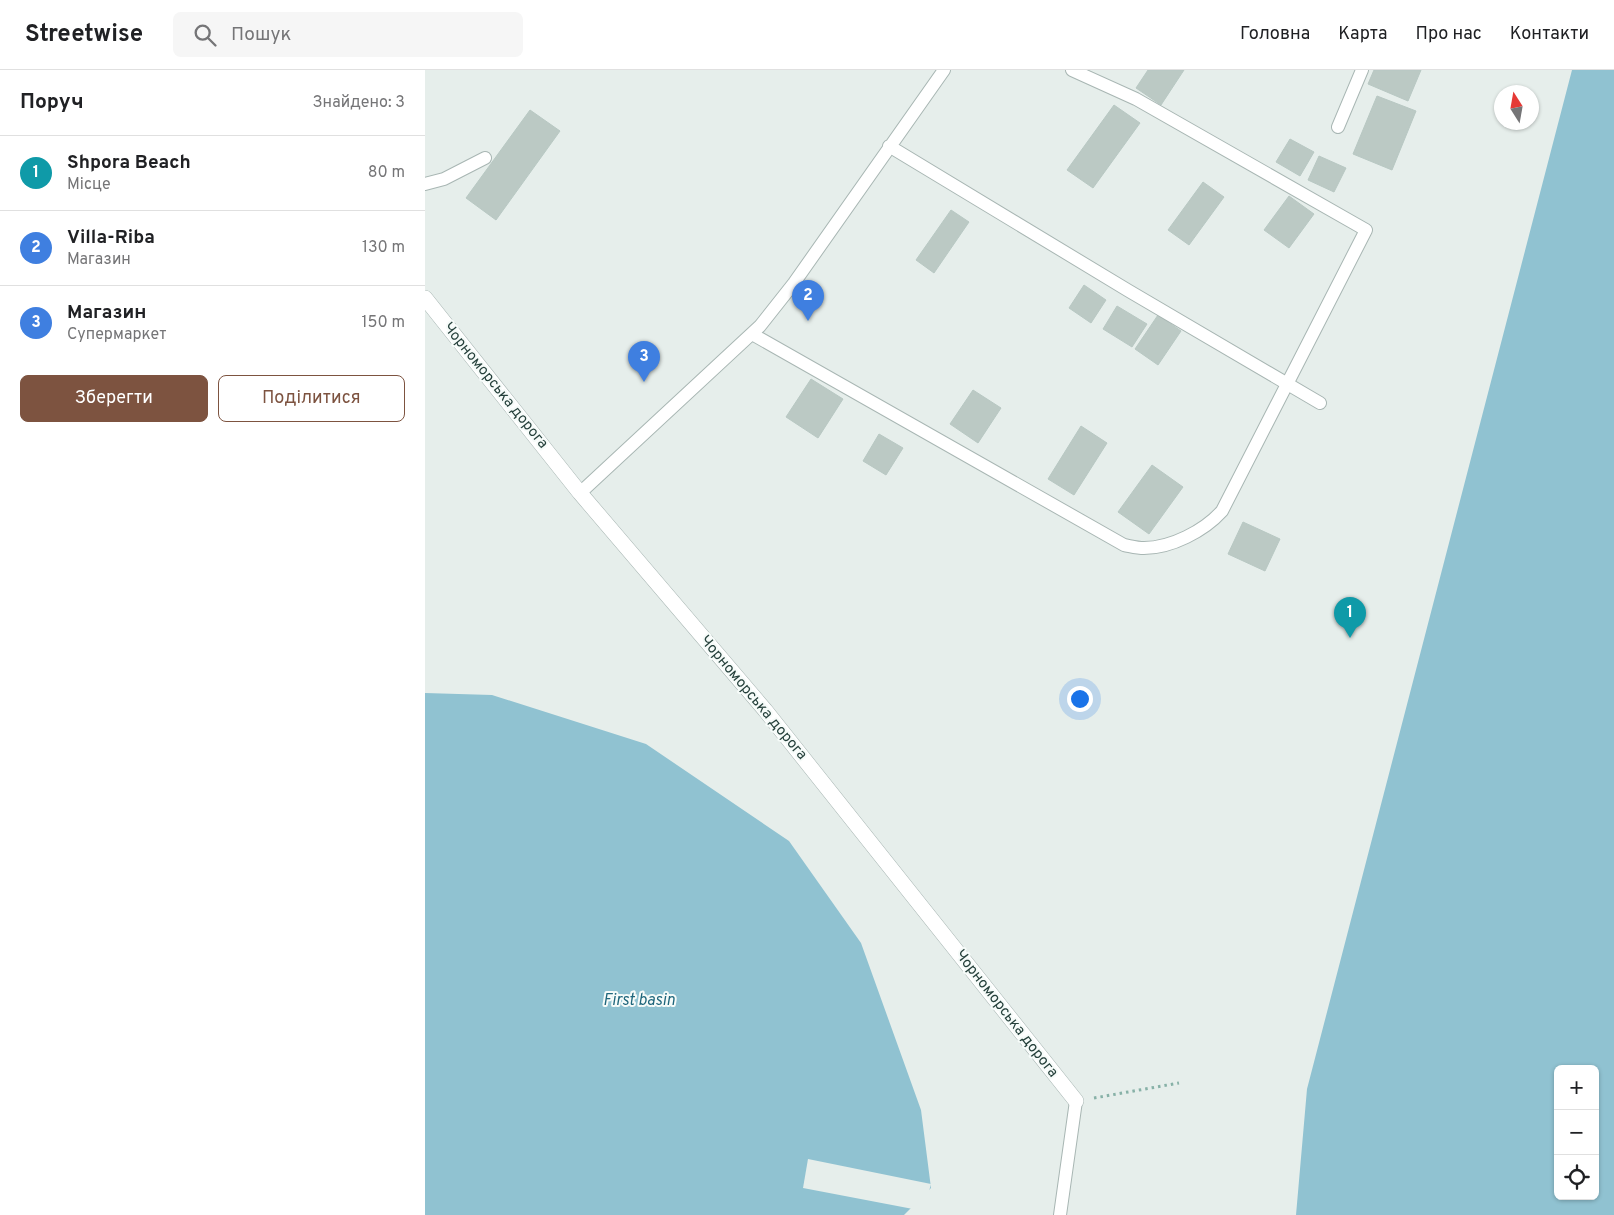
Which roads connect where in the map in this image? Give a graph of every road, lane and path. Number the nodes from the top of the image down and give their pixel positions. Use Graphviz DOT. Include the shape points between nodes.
graph roads {
  1 [pos="944,70"];
  2 [pos="1072,70"];
  3 [pos="1362,70"];
  4 [pos="1338,127"];
  5 [pos="889,146"];
  6 [pos="485,158"];
  7 [pos="425,184"];
  8 [pos="425,298"];
  9 [pos="752,334"];
  10 [pos="1287,384"];
  11 [pos="1320,403"];
  12 [pos="580,493"];
  13 [pos="1179,1083"];
  14 [pos="1076,1102"];
  15 [pos="1060,1215"];
  1 -- 5 [label="lane"];
  2 -- 10 [label="lane" via="1136,99 1366,230"];
  3 -- 4 [label="lane"];
  5 -- 9 [label="lane" via="794,283"];
  5 -- 10 [label="lane"];
  6 -- 7 [label="lane" via="444,179"];
  8 -- 12 [label="street, Чорноморська дорога"];
  9 -- 10 [label="lane" via="1124,546 1144,548 1163,546 1186,537 1212,522 1222,511"];
  9 -- 12 [label="lane"];
  10 -- 11 [label="lane"];
  12 -- 14 [label="street, Чорноморська дорога" via="765,710"];
  13 -- 14 [label="path"];
  14 -- 15 [label="lane"];
}
